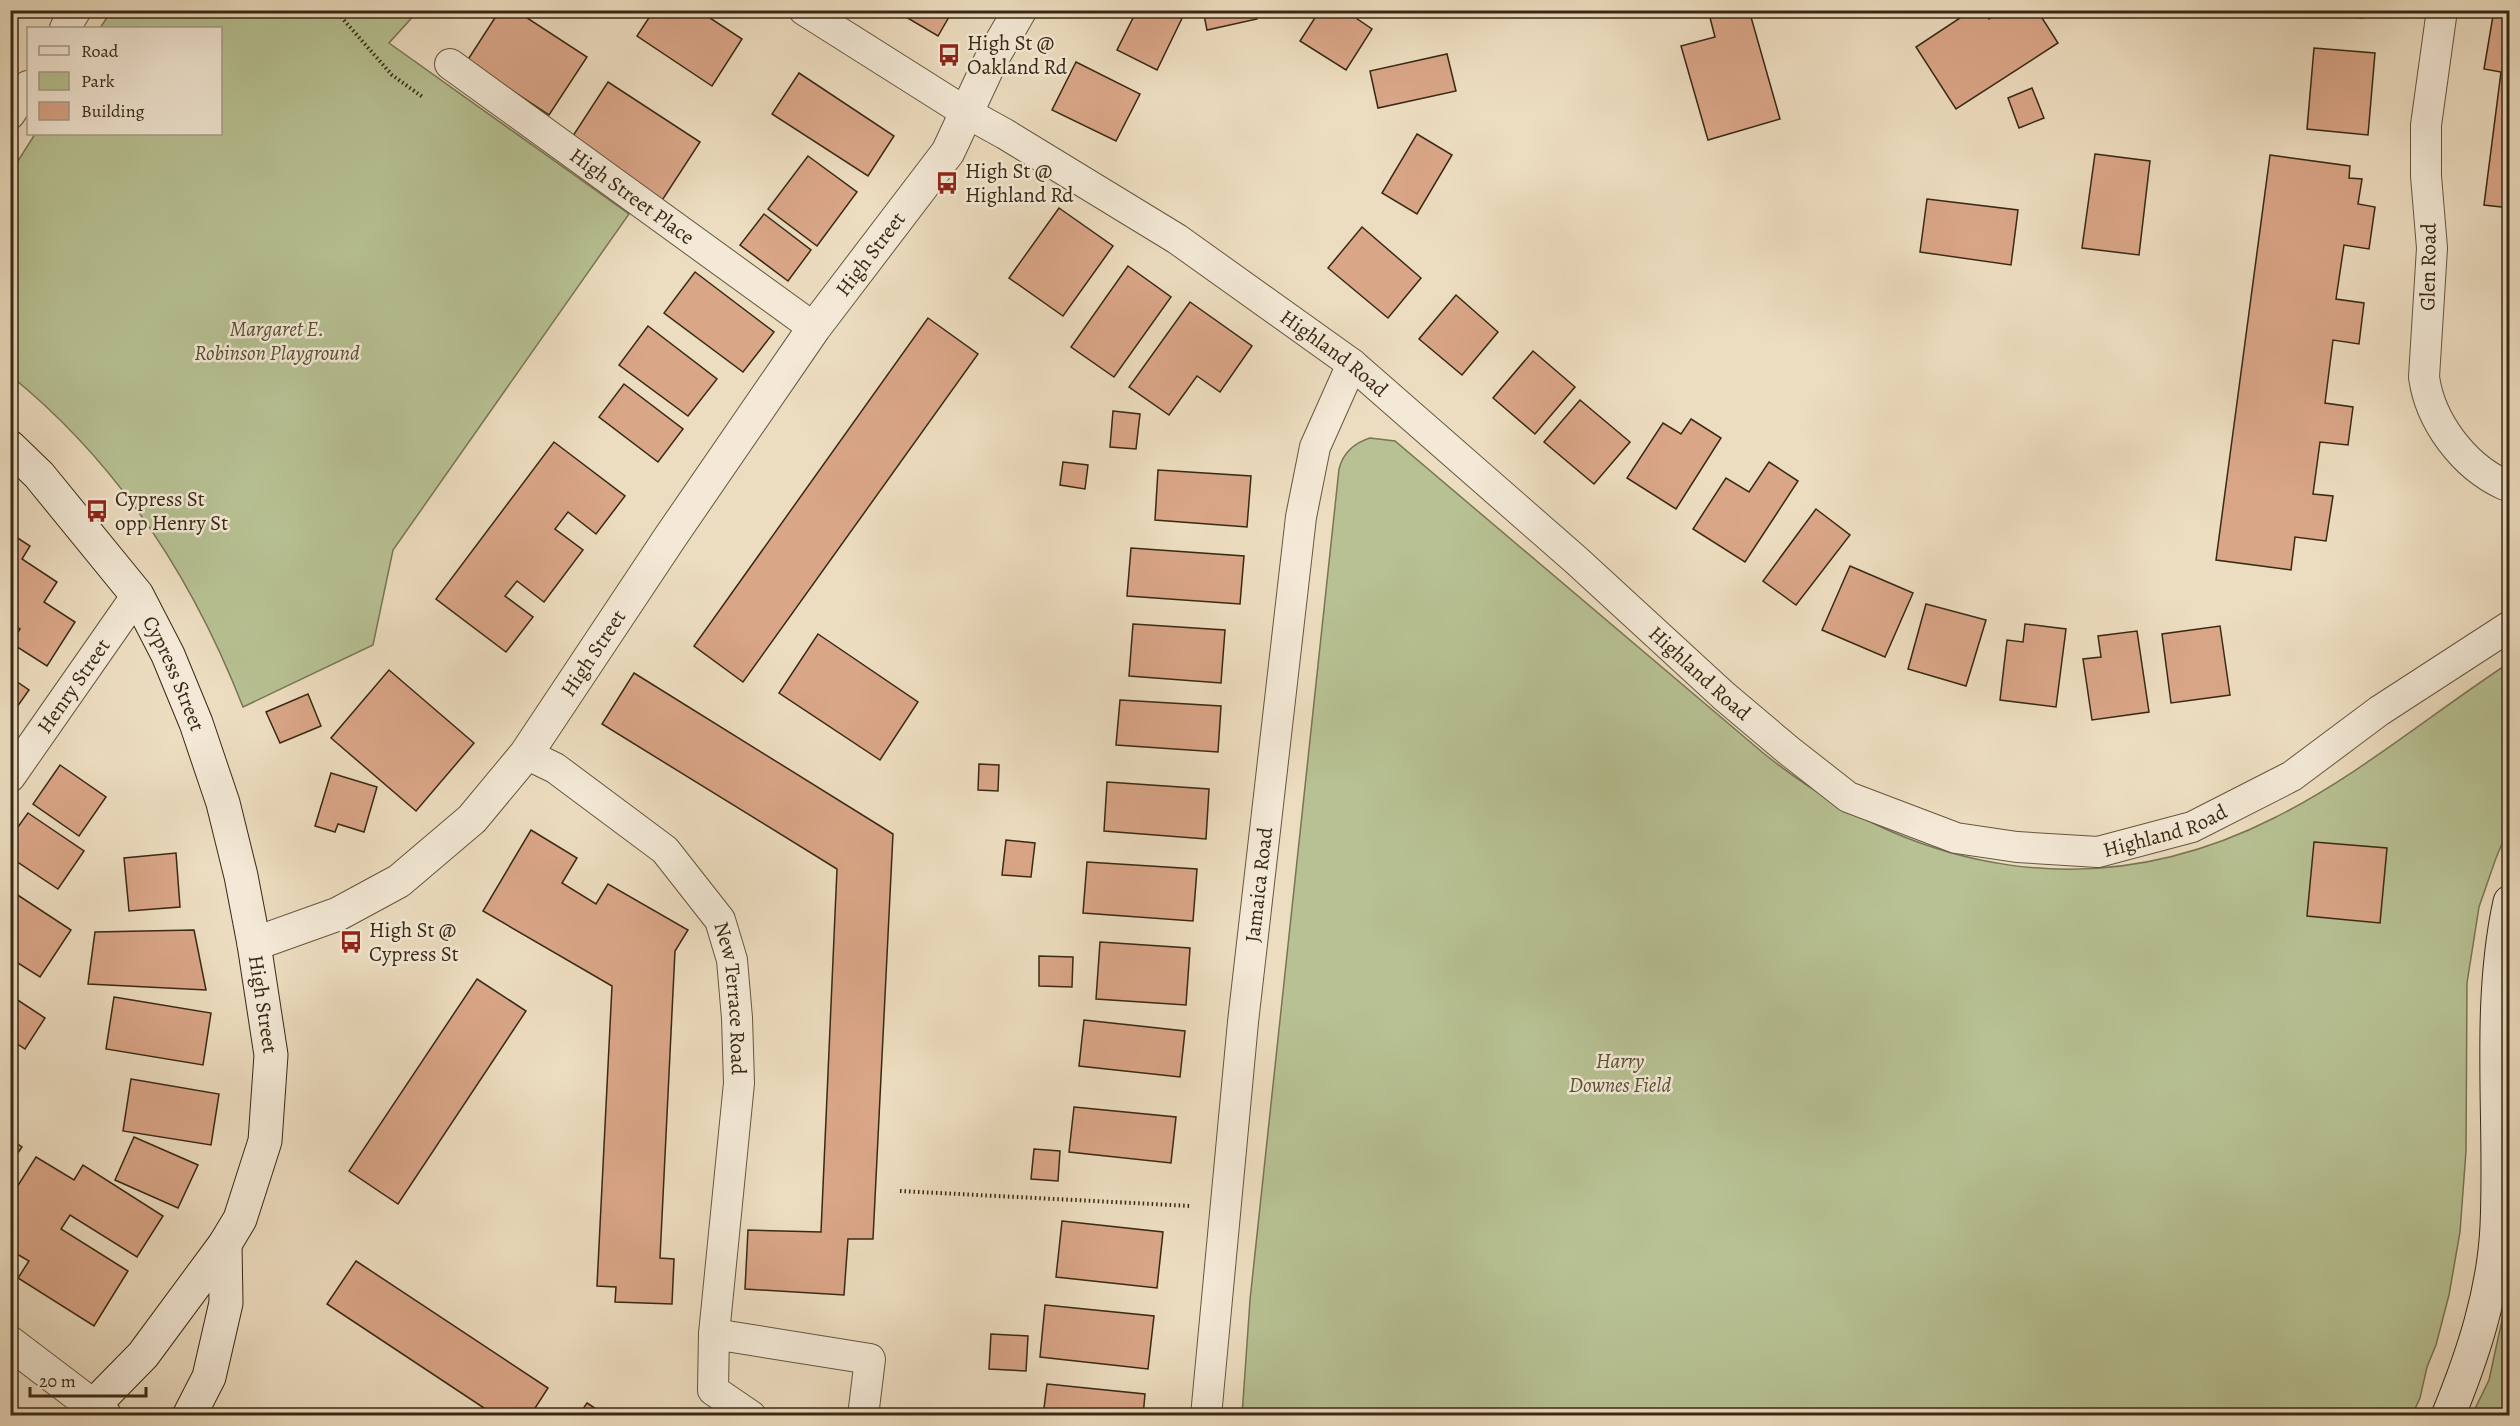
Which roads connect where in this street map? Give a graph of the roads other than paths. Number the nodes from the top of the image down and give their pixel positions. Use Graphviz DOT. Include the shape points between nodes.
graph roads {
  1 [pos="76,10"];
  2 [pos="804,10"];
  3 [pos="1020,10"];
  4 [pos="2442,10"];
  5 [pos="66,27"];
  6 [pos="450,64"];
  7 [pos="27,88"];
  8 [pos="10,114"];
  9 [pos="967,114"];
  10 [pos="814,328"];
  11 [pos="1352,364"];
  12 [pos="10,447"];
  13 [pos="2510,480"];
  14 [pos="137,595"];
  15 [pos="2510,626"];
  16 [pos="526,754"];
  17 [pos="10,777"];
  18 [pos="2510,902"];
  19 [pos="254,944"];
  20 [pos="225,1244"];
  21 [pos="714,1334"];
  22 [pos="10,1343"];
  23 [pos="209,1377"];
  24 [pos="99,1411"];
  25 [pos="189,1416"];
  26 [pos="219,1416"];
  27 [pos="751,1416"];
  28 [pos="863,1416"];
  29 [pos="1206,1416"];
  30 [pos="2448,1416"];
  1 -- 5 [label="street"];
  2 -- 9 [label="street, Highland Road"];
  3 -- 9 [label="main road, High Street" via="990,62"];
  4 -- 13 [label="street, Glen Road" via="2426,125 2433,248 2424,376 2438,423 2485,476 2505,484"];
  6 -- 10 [label="street, High Street Place"];
  7 -- 8 [label="street"];
  9 -- 10 [label="main road, High Street" via="948,152"];
  9 -- 11 [label="street, Highland Road" via="1177,239"];
  10 -- 16 [label="main road, High Street"];
  11 -- 15 [label="street, Highland Road" via="1724,696 1822,777 1848,797 1956,838 2098,852 2192,827 2292,776 2379,711"];
  11 -- 29 [label="street, Jamaica Road" via="1316,447 1301,517 1243,1022"];
  12 -- 14 [label="main road, Cypress Street" via="39,475"];
  14 -- 17 [label="street, Henry Street"];
  14 -- 19 [label="main road, Cypress Street" via="168,655 223,803"];
  16 -- 19 [label="main road, High Street" via="472,819 399,881 338,914"];
  16 -- 21 [label="street, New Terrace Road" via="555,768 665,850 720,920 732,960 739,1083"];
  18 -- 30 [label="main road" via="2496,1032 2497,1227 2492,1273 2479,1329"];
  19 -- 20 [label="main road, High Street" via="271,1055 265,1141 240,1219"];
  20 -- 23 [label="main road" via="226,1303"];
  20 -- 24 [label="main road, High Street"];
  21 -- 27 [label="street, New Terrace Road" via="713,1390"];
  21 -- 28 [label="street" via="870,1359"];
  22 -- 24 [label="main road"];
  23 -- 25 [label="main road"];
  23 -- 26 [label="main road"];
}
